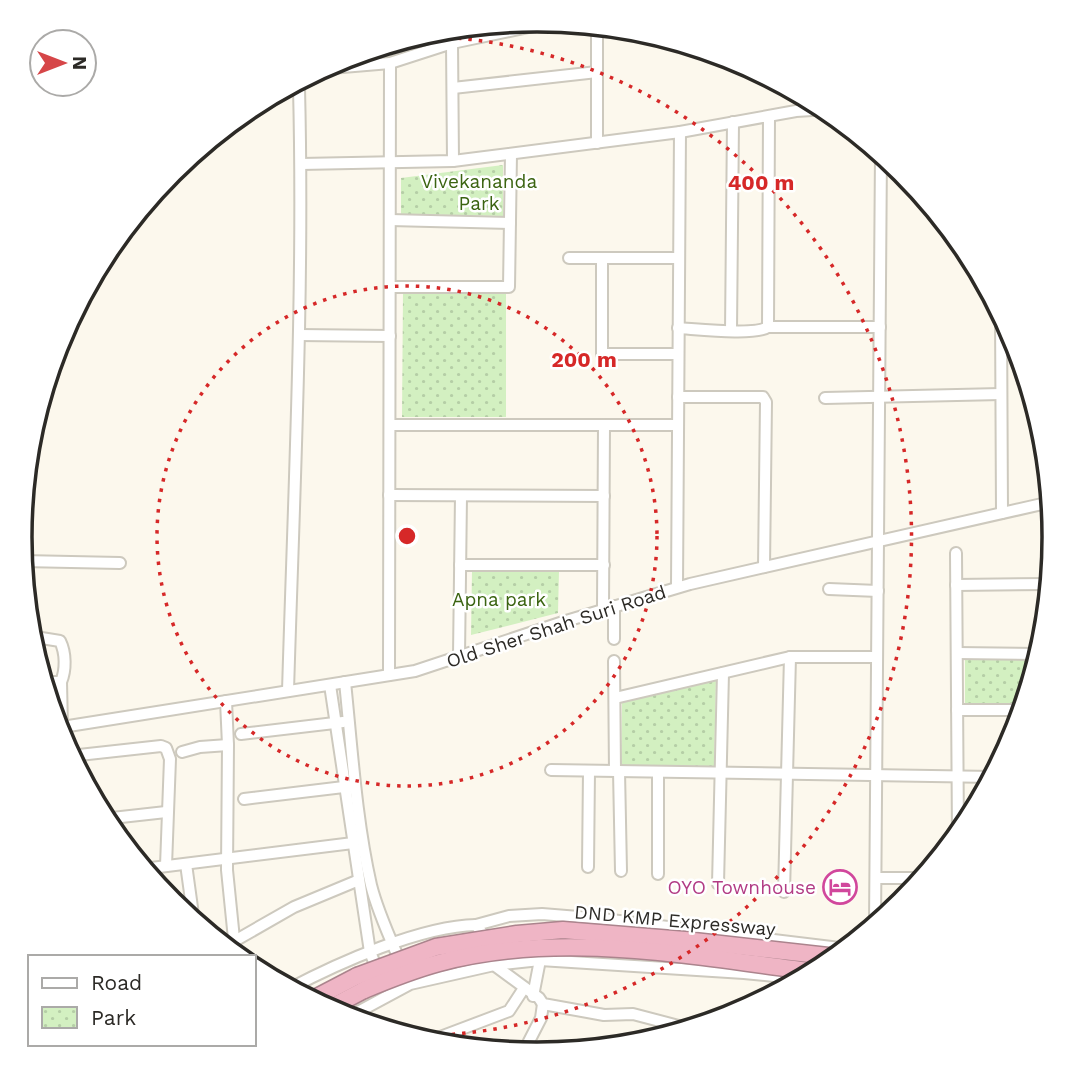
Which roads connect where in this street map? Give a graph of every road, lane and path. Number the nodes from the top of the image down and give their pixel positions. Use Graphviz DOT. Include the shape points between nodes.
graph roads {
  1 [pos="496,34"];
  2 [pos="597,35"];
  3 [pos="452,43"];
  4 [pos="390,63"];
  5 [pos="354,66"];
  6 [pos="597,72"];
  7 [pos="453,88"];
  8 [pos="299,91"];
  9 [pos="808,110"];
  10 [pos="769,117"];
  11 [pos="733,122"];
  12 [pos="680,132"];
  13 [pos="597,143"];
  14 [pos="511,154"];
  15 [pos="453,161"];
  16 [pos="391,162"];
  17 [pos="301,164"];
  18 [pos="881,167"];
  19 [pos="390,220"];
  20 [pos="510,223"];
  21 [pos="569,258"];
  22 [pos="602,258"];
  23 [pos="678,258"];
  24 [pos="390,287"];
  25 [pos="768,327"];
  26 [pos="880,327"];
  27 [pos="678,328"];
  28 [pos="731,331"];
  29 [pos="299,335"];
  30 [pos="390,336"];
  31 [pos="1001,337"];
  32 [pos="678,354"];
  33 [pos="1001,394"];
  34 [pos="879,395"];
  35 [pos="678,397"];
  36 [pos="825,398"];
  37 [pos="390,425"];
  38 [pos="604,425"];
  39 [pos="678,425"];
  40 [pos="389,495"];
  41 [pos="461,496"];
  42 [pos="604,496"];
  43 [pos="1041,504"];
  44 [pos="1002,513"];
  45 [pos="878,541"];
  46 [pos="956,553"];
  47 [pos="33,561"];
  48 [pos="120,563"];
  49 [pos="460,565"];
  50 [pos="604,565"];
  51 [pos="764,567"];
  52 [pos="1040,584"];
  53 [pos="956,585"];
  54 [pos="677,587"];
  55 [pos="829,589"];
  56 [pos="878,591"];
  57 [pos="609,608"];
  58 [pos="42,638"];
  59 [pos="614,639"];
  60 [pos="957,653"];
  61 [pos="1029,654"];
  62 [pos="459,656"];
  63 [pos="790,657"];
  64 [pos="877,657"];
  65 [pos="614,661"];
  66 [pos="723,673"];
  67 [pos="389,675"];
  68 [pos="53,682"];
  69 [pos="61,682"];
  70 [pos="345,682"];
  71 [pos="330,685"];
  72 [pos="288,691"];
  73 [pos="615,698"];
  74 [pos="226,701"];
  75 [pos="60,704"];
  76 [pos="957,710"];
  77 [pos="1012,710"];
  78 [pos="349,721"];
  79 [pos="336,723"];
  80 [pos="68,726"];
  81 [pos="241,734"];
  82 [pos="229,745"];
  83 [pos="182,752"];
  84 [pos="81,755"];
  85 [pos="551,770"];
  86 [pos="589,771"];
  87 [pos="617,771"];
  88 [pos="658,772"];
  89 [pos="720,773"];
  90 [pos="787,774"];
  91 [pos="876,775"];
  92 [pos="957,776"];
  93 [pos="982,777"];
  94 [pos="351,787"];
  95 [pos="244,799"];
  96 [pos="166,812"];
  97 [pos="117,817"];
  98 [pos="958,817"];
  99 [pos="354,842"];
  100 [pos="227,858"];
  101 [pos="186,864"];
  102 [pos="166,866"];
  103 [pos="588,867"];
  104 [pos="155,868"];
  105 [pos="621,871"];
  106 [pos="658,874"];
  107 [pos="877,878"];
  108 [pos="909,878"];
  109 [pos="359,880"];
  110 [pos="718,884"];
  111 [pos="784,892"];
  112 [pos="191,904"];
  113 [pos="876,912"];
  114 [pos="476,925"];
  115 [pos="234,939"];
  116 [pos="393,944"];
  117 [pos="832,947"];
  118 [pos="370,952"];
  119 [pos="821,955"];
  120 [pos="540,960"];
  121 [pos="494,965"];
  122 [pos="798,970"];
  123 [pos="786,977"];
  124 [pos="360,983"];
  125 [pos="301,984"];
  126 [pos="410,984"];
  127 [pos="529,992"];
  128 [pos="325,995"];
  129 [pos="388,996"];
  130 [pos="338,1001"];
  131 [pos="543,1004"];
  132 [pos="361,1011"];
  133 [pos="671,1024"];
  134 [pos="447,1034"];
  135 [pos="529,1042"];
  1 -- 3 [label="street"];
  2 -- 6 [label="street"];
  3 -- 4 [label="street"];
  3 -- 7 [label="street"];
  4 -- 5 [label="street"];
  4 -- 16 [label="street"];
  6 -- 7 [label="street"];
  6 -- 13 [label="street"];
  7 -- 15 [label="street"];
  8 -- 17 [label="street"];
  9 -- 10 [label="street"];
  10 -- 11 [label="street"];
  10 -- 25 [label="street"];
  11 -- 12 [label="street"];
  11 -- 28 [label="street"];
  12 -- 13 [label="street"];
  12 -- 23 [label="street"];
  13 -- 14 [label="street"];
  14 -- 15 [label="street"];
  14 -- 20 [label="street"];
  15 -- 16 [label="street"];
  16 -- 17 [label="street"];
  16 -- 19 [label="street"];
  17 -- 29 [label="street"];
  18 -- 26 [label="street"];
  19 -- 20 [label="street"];
  19 -- 24 [label="street"];
  20 -- 24 [label="street" via="508,287"];
  21 -- 22 [label="street"];
  22 -- 23 [label="street"];
  22 -- 32 [label="street" via="602,354"];
  23 -- 27 [label="street"];
  24 -- 30 [label="street"];
  25 -- 26 [label="street"];
  25 -- 28 [label="street"];
  26 -- 34 [label="street"];
  27 -- 28 [label="street"];
  27 -- 32 [label="street"];
  29 -- 30 [label="street"];
  29 -- 72 [label="street"];
  30 -- 37 [label="street"];
  31 -- 33 [label="street"];
  32 -- 35 [label="street"];
  33 -- 34 [label="street"];
  33 -- 44 [label="street"];
  34 -- 36 [label="street"];
  34 -- 45 [label="street"];
  35 -- 39 [label="street"];
  35 -- 51 [label="street" via="763,397 766,402"];
  37 -- 38 [label="street"];
  37 -- 40 [label="street"];
  38 -- 39 [label="street"];
  38 -- 42 [label="street"];
  39 -- 54 [label="street"];
  40 -- 41 [label="street"];
  40 -- 67 [label="street"];
  41 -- 42 [label="street"];
  41 -- 49 [label="street"];
  42 -- 50 [label="street"];
  43 -- 44 [label="street, Old Sher Shah Suri Road"];
  44 -- 45 [label="street, Old Sher Shah Suri Road"];
  45 -- 51 [label="street, Old Sher Shah Suri Road"];
  45 -- 56 [label="street"];
  46 -- 53 [label="street"];
  47 -- 48 [label="street"];
  49 -- 50 [label="street"];
  49 -- 62 [label="street"];
  50 -- 57 [label="street"];
  51 -- 54 [label="street, Old Sher Shah Suri Road"];
  52 -- 53 [label="street"];
  53 -- 60 [label="street"];
  54 -- 57 [label="street, Old Sher Shah Suri Road"];
  55 -- 56 [label="street"];
  56 -- 64 [label="street"];
  57 -- 59 [label="street"];
  57 -- 62 [label="street, Old Sher Shah Suri Road"];
  58 -- 69 [label="street" via="60,641"];
  60 -- 61 [label="street"];
  60 -- 76 [label="street"];
  62 -- 67 [label="street, Old Sher Shah Suri Road"];
  63 -- 64 [label="street"];
  63 -- 66 [label="street"];
  63 -- 90 [label="street"];
  64 -- 91 [label="street"];
  65 -- 73 [label="street"];
  66 -- 73 [label="street"];
  66 -- 89 [label="street"];
  67 -- 70 [label="street, Old Sher Shah Suri Road"];
  68 -- 69 [label="street"];
  69 -- 75 [label="street"];
  70 -- 71 [label="street, Old Sher Shah Suri Road"];
  70 -- 78 [label="street"];
  71 -- 72 [label="street, Old Sher Shah Suri Road"];
  71 -- 79 [label="street"];
  72 -- 74 [label="street, Old Sher Shah Suri Road"];
  73 -- 87 [label="street"];
  74 -- 80 [label="street, Old Sher Shah Suri Road"];
  74 -- 82 [label="street"];
  76 -- 77 [label="street"];
  76 -- 92 [label="street"];
  78 -- 79 [label="street"];
  78 -- 94 [label="street"];
  79 -- 81 [label="street"];
  79 -- 94 [label="street"];
  82 -- 83 [label="street"];
  82 -- 100 [label="street"];
  84 -- 96 [label="street" via="166,748 170,759"];
  85 -- 86 [label="street"];
  86 -- 87 [label="street"];
  86 -- 103 [label="street"];
  87 -- 88 [label="street"];
  87 -- 105 [label="street"];
  88 -- 89 [label="street"];
  88 -- 106 [label="street"];
  89 -- 90 [label="street"];
  89 -- 110 [label="street"];
  90 -- 91 [label="street"];
  90 -- 111 [label="street"];
  91 -- 92 [label="street"];
  91 -- 107 [label="street"];
  92 -- 93 [label="street"];
  92 -- 98 [label="street"];
  94 -- 95 [label="street"];
  94 -- 99 [label="street"];
  94 -- 116 [label="street" via="371,885"];
  96 -- 97 [label="street"];
  96 -- 102 [label="street"];
  99 -- 100 [label="street"];
  99 -- 109 [label="street"];
  100 -- 101 [label="street"];
  100 -- 115 [label="street"];
  101 -- 102 [label="street"];
  101 -- 112 [label="street"];
  102 -- 104 [label="street"];
  107 -- 108 [label="street"];
  107 -- 113 [label="street"];
  109 -- 115 [label="street"];
  109 -- 118 [label="street"];
  114 -- 116 [label="street"];
  114 -- 117 [label="street" via="542,914"];
  114 -- 121 [label="street"];
  116 -- 118 [label="street"];
  116 -- 126 [label="street"];
  118 -- 125 [label="street"];
  118 -- 129 [label="street"];
  119 -- 124 [label="highway, DND KMP Expressway, bridge" via="563,930 436,947"];
  120 -- 121 [label="street"];
  120 -- 123 [label="street"];
  120 -- 127 [label="street"];
  121 -- 126 [label="street"];
  121 -- 127 [label="street"];
  122 -- 124 [label="highway, DND KMP Expressway, bridge" via="640,951 544,948 440,963"];
  124 -- 128 [label="highway, DND KMP Expressway"];
  124 -- 130 [label="highway, DND KMP Expressway"];
  126 -- 129 [label="street"];
  127 -- 131 [label="street"];
  127 -- 134 [label="street" via="509,1011"];
  129 -- 132 [label="street"];
  131 -- 133 [label="street" via="604,1015 633,1014"];
  131 -- 135 [label="street"];
}
